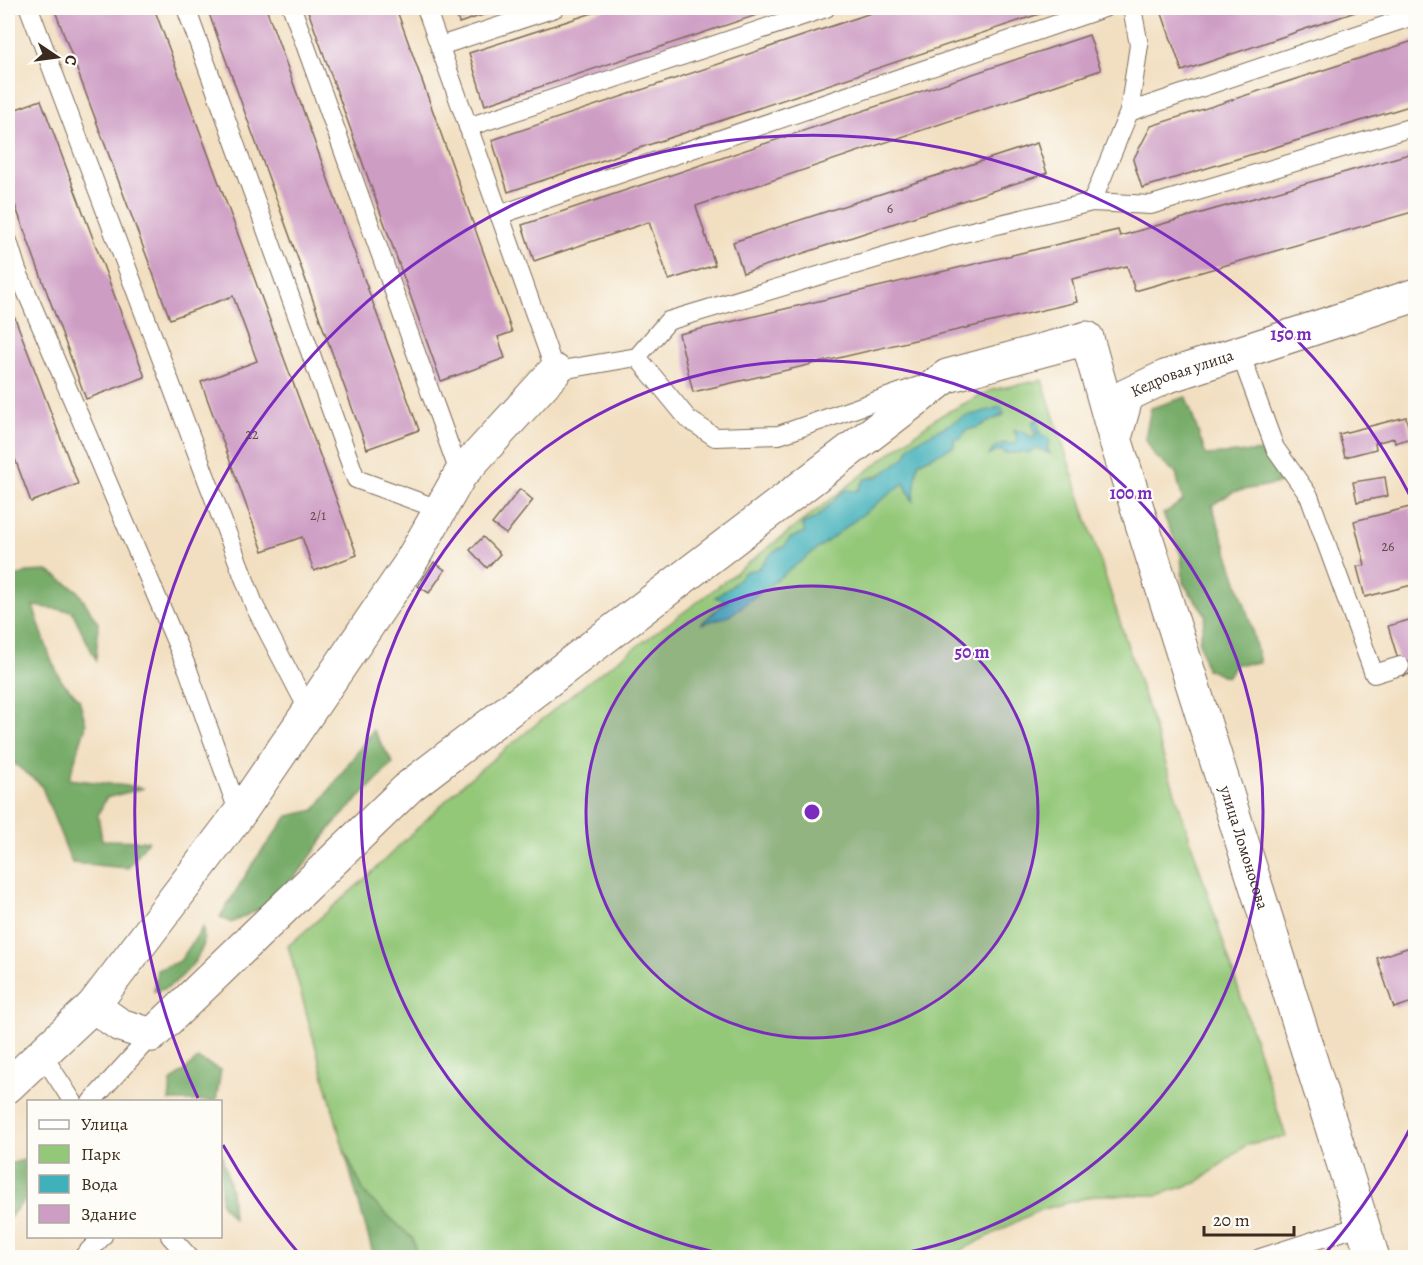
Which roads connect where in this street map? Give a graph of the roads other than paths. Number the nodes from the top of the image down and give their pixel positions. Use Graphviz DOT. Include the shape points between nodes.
graph roads {
  1 [pos="29,8"];
  2 [pos="186,8"];
  3 [pos="292,8"];
  4 [pos="426,8"];
  5 [pos="555,8"];
  6 [pos="826,8"];
  7 [pos="1104,8"];
  8 [pos="1131,8"];
  9 [pos="1416,15"];
  10 [pos="440,46"];
  11 [pos="1129,112"];
  12 [pos="1416,126"];
  13 [pos="468,128"];
  14 [pos="1092,202"];
  15 [pos="499,215"];
  16 [pos="8,241"];
  17 [pos="12,269"];
  18 [pos="1416,295"];
  19 [pos="1240,353"];
  20 [pos="637,357"];
  21 [pos="555,370"];
  22 [pos="947,376"];
  23 [pos="1114,438"];
  24 [pos="460,474"];
  25 [pos="441,510"];
  26 [pos="1400,666"];
  27 [pos="309,711"];
  28 [pos="239,814"];
  29 [pos="93,1006"];
  30 [pos="152,1035"];
  31 [pos="42,1054"];
  32 [pos="8,1086"];
  33 [pos="71,1100"];
  34 [pos="92,1100"];
  35 [pos="1363,1225"];
  36 [pos="101,1238"];
  37 [pos="172,1238"];
  38 [pos="82,1257"];
  39 [pos="190,1257"];
  40 [pos="1260,1257"];
  41 [pos="1373,1257"];
  1 -- 27 [label="lane" via="255,607"];
  2 -- 25 [label="lane" via="356,479"];
  3 -- 24 [label="lane"];
  4 -- 10 [label="lane"];
  5 -- 10 [label="lane"];
  6 -- 13 [label="lane"];
  7 -- 15 [label="lane"];
  8 -- 11 [label="lane" via="1139,45"];
  9 -- 11 [label="lane"];
  10 -- 13 [label="lane"];
  11 -- 14 [label="lane"];
  12 -- 14 [label="lane" via="1151,205"];
  13 -- 15 [label="lane"];
  14 -- 20 [label="lane" via="951,236 668,321"];
  15 -- 21 [label="lane"];
  16 -- 17 [label="lane"];
  17 -- 28 [label="lane" via="188,670"];
  18 -- 19 [label="street, Кедровая улица"];
  19 -- 23 [label="street, Кедровая улица" via="1165,377 1127,395"];
  19 -- 26 [label="lane" via="1275,448 1309,496 1374,674"];
  20 -- 21 [label="lane"];
  20 -- 22 [label="lane" via="688,419 715,437 779,435"];
  21 -- 24 [label="street"];
  22 -- 23 [label="street, улица Ломоносова" via="1087,338"];
  22 -- 30 [label="street" via="410,786"];
  23 -- 35 [label="street, улица Ломоносова"];
  24 -- 25 [label="street"];
  25 -- 27 [label="street" via="409,565"];
  27 -- 28 [label="street"];
  28 -- 29 [label="street"];
  29 -- 30 [label="street" via="120,1025"];
  29 -- 31 [label="street"];
  30 -- 34 [label="lane"];
  31 -- 32 [label="street"];
  31 -- 33 [label="lane"];
  35 -- 40 [label="lane"];
  35 -- 41 [label="street, улица Ломоносова"];
  36 -- 38 [label="lane"];
  37 -- 39 [label="lane"];
}
